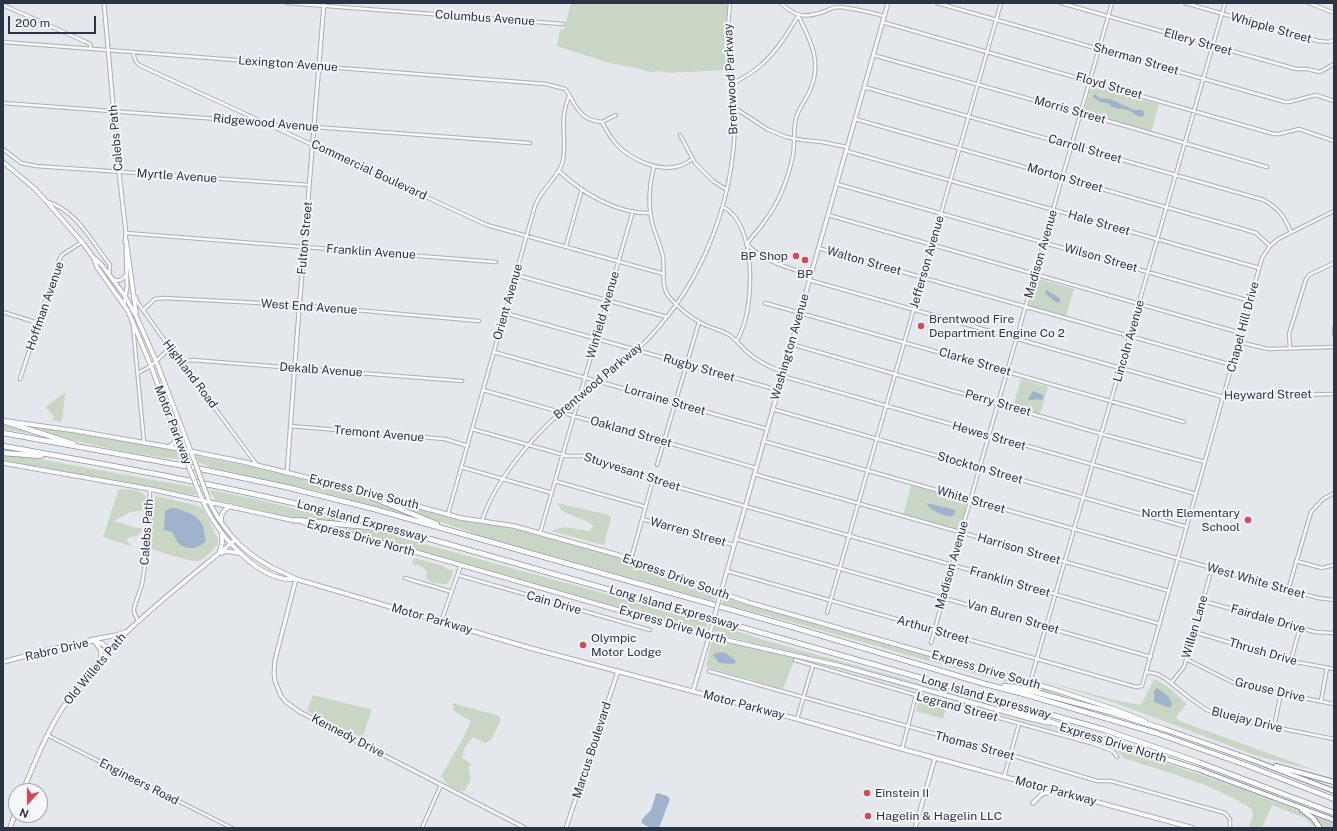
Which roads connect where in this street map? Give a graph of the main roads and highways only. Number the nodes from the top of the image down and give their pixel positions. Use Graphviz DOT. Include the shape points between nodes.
graph roads {
  1 [pos="3,162"];
  2 [pos="126,240"];
  3 [pos="93,257"];
  4 [pos="137,318"];
  5 [pos="3,421"];
  6 [pos="3,433"];
  7 [pos="177,437"];
  8 [pos="3,446"];
  9 [pos="169,447"];
  10 [pos="83,448"];
  11 [pos="182,450"];
  12 [pos="192,452"];
  13 [pos="3,453"];
  14 [pos="3,463"];
  15 [pos="98,463"];
  16 [pos="310,478"];
  17 [pos="202,499"];
  18 [pos="209,500"];
  19 [pos="231,506"];
  20 [pos="295,520"];
  21 [pos="222,523"];
  22 [pos="221,533"];
  23 [pos="236,540"];
  24 [pos="492,542"];
  25 [pos="231,544"];
  26 [pos="462,548"];
  27 [pos="219,554"];
  28 [pos="241,554"];
  29 [pos="296,579"];
  30 [pos="128,630"];
  31 [pos="94,641"];
  32 [pos="85,642"];
  33 [pos="109,649"];
  34 [pos="100,659"];
  35 [pos="3,662"];
  36 [pos="985,684"];
  37 [pos="971,692"];
  38 [pos="1063,726"];
  39 [pos="1164,729"];
  40 [pos="1250,759"];
  41 [pos="1334,782"];
  42 [pos="26,783"];
  43 [pos="1054,790"];
  44 [pos="1334,791"];
  45 [pos="1334,799"];
  46 [pos="1033,803"];
  47 [pos="1292,804"];
  48 [pos="1334,813"];
  49 [pos="1334,820"];
  50 [pos="1193,828"];
  51 [pos="1320,828"];
  1 -- 3 [label="main road, Motor Parkway" via="34,188"];
  2 -- 4 [label="main road"];
  3 -- 4 [label="main road, Motor Parkway" via="125,296"];
  3 -- 7 [label="main road, Motor Parkway" via="133,322"];
  4 -- 12 [label="main road, Motor Parkway"];
  5 -- 9 [label="main road, Express Drive South"];
  5 -- 10 [label="highway"];
  6 -- 10 [label="highway, Long Island Expressway"];
  7 -- 9 [label="main road"];
  7 -- 11 [label="main road, Motor Parkway"];
  8 -- 15 [label="highway, Long Island Expressway"];
  9 -- 11 [label="main road, Express Drive South"];
  10 -- 24 [label="highway, Long Island Expressway" via="286,487"];
  11 -- 12 [label="main road, Express Drive South"];
  11 -- 17 [label="main road, Motor Parkway, bridge"];
  12 -- 16 [label="main road, Express Drive South"];
  12 -- 18 [label="main road, Motor Parkway, bridge"];
  13 -- 15 [label="highway"];
  14 -- 17 [label="main road, Express Drive North"];
  15 -- 26 [label="highway, Long Island Expressway" via="283,500"];
  16 -- 24 [label="highway" via="371,497 442,526"];
  16 -- 39 [label="main road, Express Drive South" via="467,519 504,523 631,559 759,606 1053,689 1124,712"];
  17 -- 18 [label="main road, Express Drive North"];
  17 -- 22 [label="main road, Motor Parkway"];
  18 -- 19 [label="main road, Express Drive North"];
  18 -- 21 [label="main road, Motor Parkway"];
  19 -- 20 [label="main road, Express Drive North"];
  19 -- 21 [label="main road" via="221,516"];
  20 -- 26 [label="highway" via="369,528"];
  20 -- 38 [label="main road, Express Drive North" via="709,636 831,663"];
  21 -- 23 [label="main road, Motor Parkway"];
  22 -- 25 [label="main road, Motor Parkway"];
  22 -- 27 [label="main road" via="223,538"];
  23 -- 25 [label="main road, Old Willets Path"];
  23 -- 29 [label="main road, Motor Parkway" via="265,564"];
  24 -- 36 [label="highway, Long Island Expressway"];
  25 -- 27 [label="main road, Old Willets Path"];
  25 -- 28 [label="main road, Motor Parkway"];
  26 -- 37 [label="highway, Long Island Expressway"];
  27 -- 28 [label="main road" via="226,551"];
  27 -- 30 [label="main road, Old Willets Path"];
  28 -- 29 [label="main road, Motor Parkway" via="269,573 288,580"];
  29 -- 43 [label="main road, Motor Parkway" via="530,648"];
  30 -- 32 [label="main road"];
  30 -- 33 [label="main road, Old Willets Path"];
  31 -- 32 [label="main road, Rabro Drive"];
  31 -- 33 [label="main road, Rabro Drive"];
  31 -- 34 [label="main road" via="101,650"];
  32 -- 35 [label="main road, Rabro Drive"];
  33 -- 34 [label="main road, Old Willets Path"];
  34 -- 42 [label="main road, Old Willets Path" via="63,708 47,735"];
  36 -- 39 [label="highway" via="1016,687"];
  36 -- 45 [label="highway, Long Island Expressway" via="1156,733"];
  37 -- 38 [label="highway" via="984,700"];
  37 -- 48 [label="highway, Long Island Expressway" via="1106,730"];
  38 -- 47 [label="highway, Express Drive North" via="1179,763"];
  39 -- 40 [label="highway, Express Drive South"];
  40 -- 41 [label="highway"];
  40 -- 44 [label="highway, Express Drive South"];
  43 -- 46 [label="main road" via="1042,794"];
  43 -- 50 [label="main road, Motor Parkway"];
  47 -- 49 [label="highway, Express Drive North"];
  47 -- 51 [label="highway" via="1310,816"];
}
